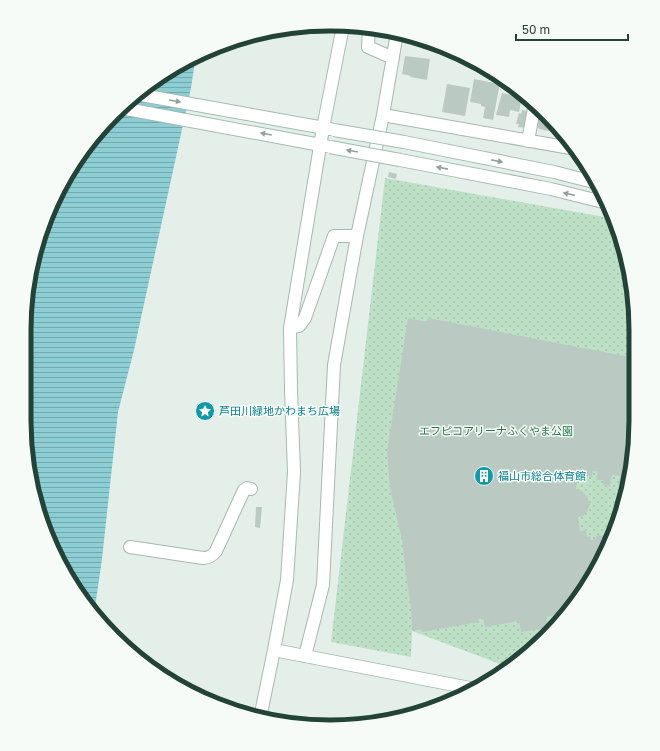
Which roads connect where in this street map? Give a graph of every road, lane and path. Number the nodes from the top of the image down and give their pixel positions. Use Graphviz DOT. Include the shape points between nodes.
graph roads {
  1 [pos="342,32"];
  2 [pos="369,34"];
  3 [pos="396,39"];
  4 [pos="393,58"];
  5 [pos="145,96"];
  6 [pos="129,109"];
  7 [pos="533,111"];
  8 [pos="384,115"];
  9 [pos="328,129"];
  10 [pos="528,141"];
  11 [pos="325,146"];
  12 [pos="567,147"];
  13 [pos="589,181"];
  14 [pos="599,200"];
  15 [pos="357,236"];
  16 [pos="290,328"];
  17 [pos="251,489"];
  18 [pos="130,547"];
  19 [pos="274,650"];
  20 [pos="305,656"];
  21 [pos="466,687"];
  22 [pos="261,712"];
  1 -- 9 [label="street"];
  2 -- 4 [label="street" via="368,47"];
  3 -- 4 [label="street"];
  4 -- 8 [label="street"];
  5 -- 9 [label="street, one-way"];
  11 -- 6 [label="street, one-way"];
  7 -- 10 [label="street"];
  8 -- 10 [label="street"];
  8 -- 15 [label="street"];
  9 -- 11 [label="street"];
  9 -- 13 [label="street, one-way, bridge" via="404,142"];
  10 -- 12 [label="street"];
  14 -- 11 [label="street, one-way, bridge"];
  11 -- 16 [label="street"];
  15 -- 16 [label="street" via="334,236 305,318 299,326"];
  15 -- 20 [label="street" via="334,365 323,585"];
  16 -- 19 [label="street" via="294,472 287,580"];
  17 -- 18 [label="street" via="244,490 216,551 208,558"];
  19 -- 20 [label="street"];
  19 -- 22 [label="street"];
  20 -- 21 [label="street"];
}
